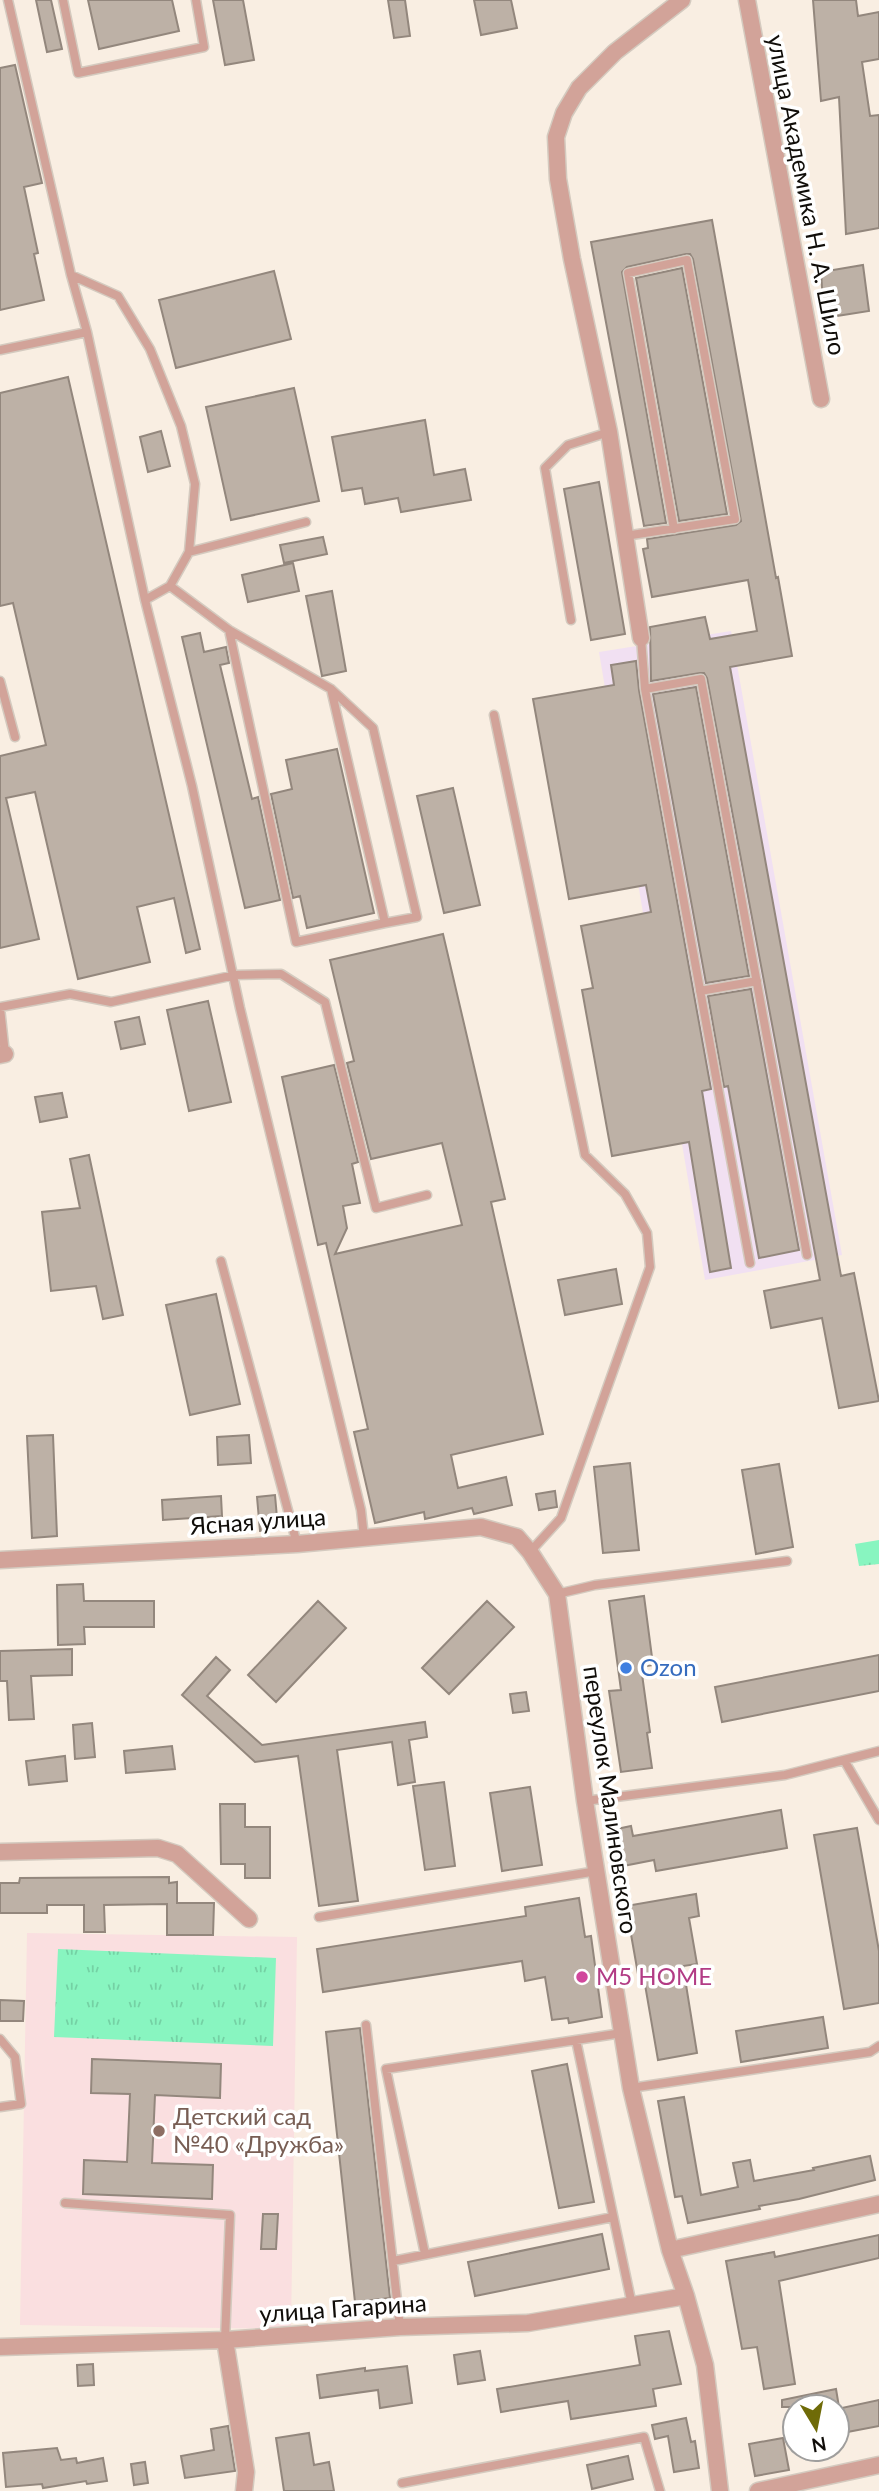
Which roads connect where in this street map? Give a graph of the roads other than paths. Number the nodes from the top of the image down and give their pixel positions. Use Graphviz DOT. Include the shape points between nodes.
graph roads {
  1 [pos="8,0"];
  2 [pos="64,0"];
  3 [pos="196,0"];
  4 [pos="682,0"];
  5 [pos="747,0"];
  6 [pos="71,275"];
  7 [pos="87,332"];
  8 [pos="0,351"];
  9 [pos="821,399"];
  10 [pos="609,432"];
  11 [pos="306,522"];
  12 [pos="674,529"];
  13 [pos="625,536"];
  14 [pos="189,552"];
  15 [pos="170,586"];
  16 [pos="145,600"];
  17 [pos="570,620"];
  18 [pos="229,630"];
  19 [pos="641,638"];
  20 [pos="0,681"];
  21 [pos="331,689"];
  22 [pos="645,689"];
  23 [pos="494,716"];
  24 [pos="15,737"];
  25 [pos="385,923"];
  26 [pos="235,975"];
  27 [pos="757,981"];
  28 [pos="700,991"];
  29 [pos="0,1007"];
  30 [pos="2,1054"];
  31 [pos="427,1195"];
  32 [pos="807,1255"];
  33 [pos="220,1261"];
  34 [pos="750,1263"];
  35 [pos="364,1537"];
  36 [pos="517,1537"];
  37 [pos="297,1544"];
  38 [pos="530,1552"];
  39 [pos="0,1560"];
  40 [pos="787,1561"];
  41 [pos="557,1594"];
  42 [pos="879,1751"];
  43 [pos="844,1760"];
  44 [pos="585,1801"];
  45 [pos="879,1820"];
  46 [pos="0,1852"];
  47 [pos="597,1871"];
  48 [pos="319,1917"];
  49 [pos="249,1919"];
  50 [pos="366,2025"];
  51 [pos="622,2033"];
  52 [pos="0,2039"];
  53 [pos="576,2040"];
  54 [pos="879,2046"];
  55 [pos="631,2088"];
  56 [pos="0,2107"];
  57 [pos="65,2203"];
  58 [pos="879,2204"];
  59 [pos="613,2217"];
  60 [pos="670,2250"];
  61 [pos="425,2254"];
  62 [pos="393,2261"];
  63 [pos="686,2296"];
  64 [pos="632,2305"];
  65 [pos="400,2327"];
  66 [pos="225,2340"];
  67 [pos="0,2347"];
  68 [pos="879,2465"];
  69 [pos="402,2483"];
  70 [pos="244,2491"];
  71 [pos="660,2491"];
  72 [pos="720,2491"];
  73 [pos="758,2491"];
  1 -- 6 [label="lane"];
  2 -- 3 [label="lane" via="78,73 204,47"];
  4 -- 10 [label="street" via="615,52 579,88 556,137 572,259"];
  5 -- 9 [label="street, улица Академика Н. А. Шило"];
  6 -- 7 [label="lane"];
  6 -- 14 [label="lane" via="118,296 150,349 181,426 195,484"];
  7 -- 8 [label="lane"];
  7 -- 16 [label="lane"];
  10 -- 13 [label="street"];
  10 -- 17 [label="lane" via="568,445 545,468"];
  11 -- 14 [label="lane"];
  12 -- 12 [label="lane" via="628,273 687,260 735,520"];
  12 -- 13 [label="lane"];
  13 -- 19 [label="street"];
  14 -- 15 [label="lane"];
  15 -- 16 [label="lane"];
  15 -- 18 [label="lane"];
  16 -- 26 [label="lane"];
  18 -- 21 [label="lane"];
  18 -- 25 [label="lane" via="296,942"];
  19 -- 22 [label="lane"];
  20 -- 24 [label="lane"];
  21 -- 25 [label="lane"];
  21 -- 25 [label="lane" via="373,728 417,917"];
  22 -- 27 [label="lane" via="701,679"];
  22 -- 28 [label="lane"];
  23 -- 38 [label="lane" via="585,1155 625,1194 647,1233 650,1267 561,1517"];
  26 -- 29 [label="lane" via="111,1002 70,994"];
  26 -- 31 [label="lane" via="281,974 325,1002 376,1208"];
  26 -- 35 [label="lane"];
  27 -- 28 [label="lane"];
  27 -- 32 [label="lane"];
  28 -- 34 [label="lane"];
  29 -- 30 [label="lane"];
  33 -- 37 [label="lane"];
  35 -- 36 [label="street, Ясная улица" via="481,1527"];
  35 -- 37 [label="street, Ясная улица"];
  36 -- 38 [label="street, переулок Малиновского"];
  37 -- 39 [label="street, Ясная улица"];
  38 -- 41 [label="street, переулок Малиновского"];
  40 -- 41 [label="lane" via="595,1585"];
  41 -- 44 [label="street, переулок Малиновского"];
  42 -- 43 [label="lane"];
  43 -- 44 [label="lane" via="785,1775"];
  43 -- 45 [label="lane"];
  44 -- 47 [label="street, переулок Малиновского"];
  46 -- 49 [label="street" via="158,1848 177,1854"];
  47 -- 48 [label="lane"];
  47 -- 51 [label="street, переулок Малиновского"];
  50 -- 62 [label="lane"];
  51 -- 53 [label="lane"];
  51 -- 55 [label="street, переулок Малиновского"];
  52 -- 56 [label="lane" via="15,2057 21,2104"];
  53 -- 59 [label="lane"];
  53 -- 61 [label="lane" via="386,2069"];
  54 -- 55 [label="lane" via="870,2052"];
  55 -- 60 [label="street, переулок Малиновского"];
  57 -- 66 [label="lane" via="230,2215"];
  58 -- 60 [label="street"];
  59 -- 61 [label="lane"];
  59 -- 64 [label="lane"];
  60 -- 63 [label="street, переулок Малиновского"];
  61 -- 62 [label="lane"];
  62 -- 65 [label="lane"];
  63 -- 64 [label="street, улица Гагарина"];
  63 -- 72 [label="street, переулок Малиновского" via="705,2365"];
  64 -- 65 [label="street, улица Гагарина" via="528,2323"];
  65 -- 66 [label="street, улица Гагарина"];
  66 -- 67 [label="street, улица Гагарина"];
  66 -- 70 [label="street" via="246,2472"];
  68 -- 73 [label="street"];
  69 -- 71 [label="lane" via="644,2437"];
}
